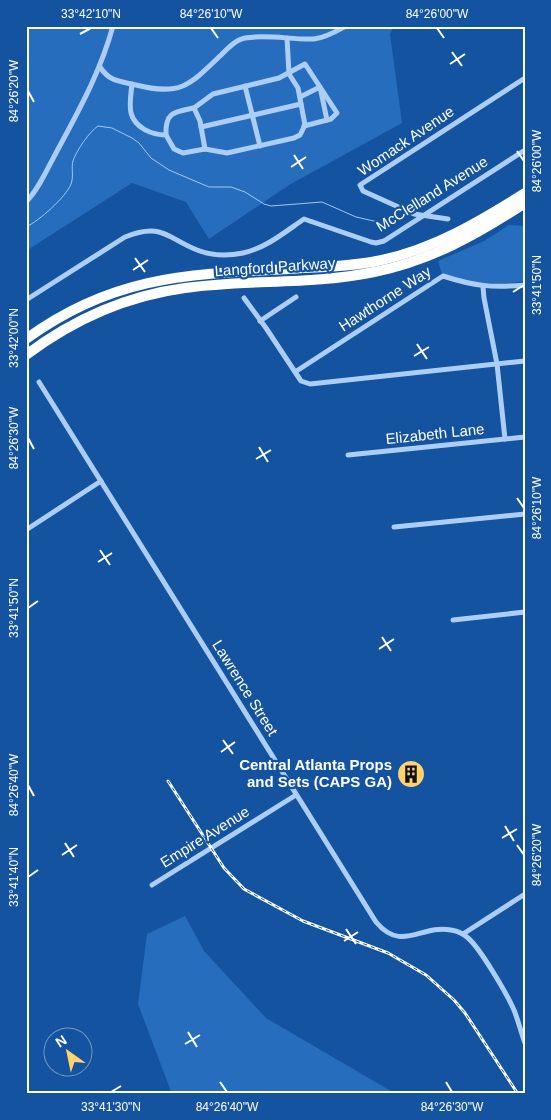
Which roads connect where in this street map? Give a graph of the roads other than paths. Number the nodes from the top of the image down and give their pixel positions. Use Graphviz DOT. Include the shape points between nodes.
graph roads {
  1 [pos="113,26"];
  2 [pos="346,26"];
  3 [pos="287,38"];
  4 [pos="100,67"];
  5 [pos="289,74"];
  6 [pos="525,78"];
  7 [pos="132,84"];
  8 [pos="246,86"];
  9 [pos="320,87"];
  10 [pos="300,97"];
  11 [pos="302,104"];
  12 [pos="194,108"];
  13 [pos="253,116"];
  14 [pos="327,120"];
  15 [pos="201,126"];
  16 [pos="304,126"];
  17 [pos="166,135"];
  18 [pos="260,146"];
  19 [pos="205,149"];
  20 [pos="525,150"];
  21 [pos="525,193"];
  22 [pos="26,202"];
  23 [pos="525,203"];
  24 [pos="423,216"];
  25 [pos="448,219"];
  26 [pos="525,285"];
  27 [pos="483,287"];
  28 [pos="296,297"];
  29 [pos="244,298"];
  30 [pos="26,300"];
  31 [pos="260,321"];
  32 [pos="26,338"];
  33 [pos="26,355"];
  34 [pos="525,361"];
  35 [pos="496,364"];
  36 [pos="295,372"];
  37 [pos="39,382"];
  38 [pos="525,437"];
  39 [pos="505,439"];
  40 [pos="348,455"];
  41 [pos="101,481"];
  42 [pos="525,514"];
  43 [pos="394,527"];
  44 [pos="26,530"];
  45 [pos="525,612"];
  46 [pos="453,620"];
  47 [pos="296,795"];
  48 [pos="152,885"];
  49 [pos="525,894"];
  50 [pos="463,934"];
  51 [pos="522,1026"];
  52 [pos="525,1043"];
  1 -- 4 [label="street"];
  2 -- 3 [label="street" via="316,39"];
  3 -- 5 [label="street"];
  3 -- 7 [label="street" via="239,40 179,88 155,90"];
  4 -- 7 [label="street" via="112,80"];
  4 -- 22 [label="street" via="87,97"];
  5 -- 8 [label="street"];
  5 -- 9 [label="street" via="306,64"];
  5 -- 10 [label="street"];
  6 -- 24 [label="street, Womack Avenue" via="360,184 363,191"];
  7 -- 17 [label="street" via="131,113 136,122 152,134"];
  8 -- 12 [label="street" via="214,94"];
  8 -- 13 [label="street"];
  9 -- 10 [label="street"];
  9 -- 14 [label="street"];
  9 -- 14 [label="street" via="337,113"];
  10 -- 11 [label="street"];
  11 -- 13 [label="street"];
  11 -- 16 [label="street"];
  12 -- 15 [label="street"];
  12 -- 17 [label="street" via="174,112 166,127"];
  13 -- 15 [label="street"];
  13 -- 18 [label="street"];
  14 -- 16 [label="street"];
  15 -- 19 [label="street"];
  16 -- 18 [label="street" via="298,137"];
  17 -- 19 [label="street" via="178,151"];
  18 -- 19 [label="street" via="227,153"];
  20 -- 24 [label="street, McClelland Avenue"];
  21 -- 32 [label="highway, Langford Parkway" via="462,231 414,251 362,264 210,273 154,280 96,298"];
  23 -- 33 [label="highway, Langford Parkway" via="458,243 406,264 349,277 204,286 150,294 75,322"];
  24 -- 25 [label="street"];
  24 -- 30 [label="street, McClelland Avenue" via="376,243 304,219 260,248 230,255 200,251 161,232 139,232"];
  26 -- 27 [label="street, Hawthorne Way"];
  27 -- 35 [label="street"];
  27 -- 36 [label="street, Hawthorne Way" via="442,276"];
  28 -- 31 [label="street"];
  29 -- 31 [label="street"];
  31 -- 36 [label="street"];
  34 -- 35 [label="street"];
  35 -- 36 [label="street" via="310,384 301,381"];
  35 -- 39 [label="street"];
  37 -- 41 [label="street, Lawrence Street"];
  38 -- 39 [label="street, Elizabeth Lane"];
  39 -- 40 [label="street, Elizabeth Lane"];
  41 -- 44 [label="street"];
  41 -- 47 [label="street, Lawrence Street"];
  42 -- 43 [label="street"];
  45 -- 46 [label="street"];
  47 -- 48 [label="street, Empire Avenue"];
  47 -- 50 [label="street, Lawrence Street" via="382,929 402,937 442,929"];
  49 -- 50 [label="street"];
  50 -- 51 [label="street" via="474,944"];
  51 -- 52 [label="street"];
}
